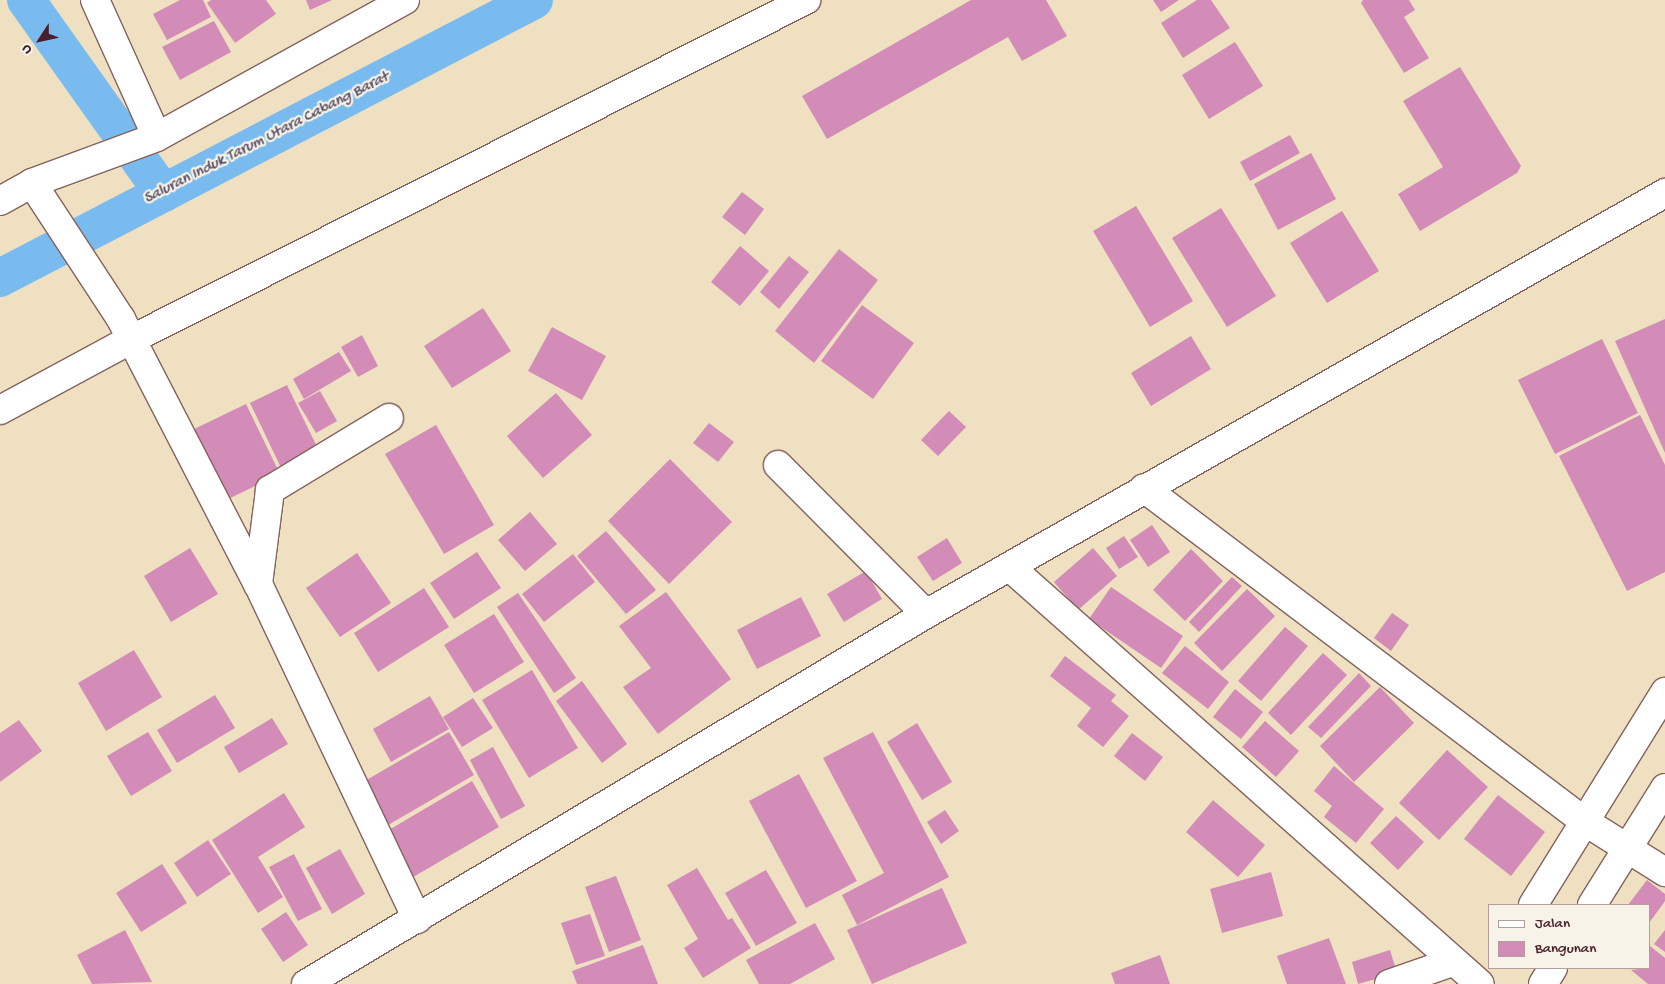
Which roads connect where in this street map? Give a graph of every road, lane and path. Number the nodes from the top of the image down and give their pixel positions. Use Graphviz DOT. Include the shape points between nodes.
graph roads {
  1 [pos="95,0"];
  2 [pos="405,0"];
  3 [pos="806,0"];
  4 [pos="157,137"];
  5 [pos="39,188"];
  6 [pos="1665,193"];
  7 [pos="0,202"];
  8 [pos="125,329"];
  9 [pos="0,410"];
  10 [pos="389,418"];
  11 [pos="778,465"];
  12 [pos="1144,488"];
  13 [pos="1012,569"];
  14 [pos="258,584"];
  15 [pos="926,614"];
  16 [pos="1665,692"];
  17 [pos="1665,788"];
  18 [pos="1584,820"];
  19 [pos="1627,848"];
  20 [pos="1665,872"];
  21 [pos="1534,904"];
  22 [pos="1593,904"];
  23 [pos="417,919"];
  24 [pos="1452,962"];
  25 [pos="1495,969"];
  26 [pos="1552,969"];
  27 [pos="306,984"];
  28 [pos="1389,984"];
  29 [pos="1480,984"];
  30 [pos="1486,984"];
  31 [pos="1543,984"];
  1 -- 4 [label="street"];
  2 -- 4 [label="street"];
  3 -- 8 [label="street"];
  4 -- 5 [label="street"];
  5 -- 7 [label="street"];
  5 -- 8 [label="street"];
  6 -- 12 [label="street"];
  8 -- 9 [label="street"];
  8 -- 14 [label="street"];
  10 -- 14 [label="street" via="270,490"];
  11 -- 15 [label="street"];
  12 -- 13 [label="street"];
  12 -- 18 [label="street"];
  13 -- 15 [label="street"];
  13 -- 24 [label="street"];
  14 -- 23 [label="street"];
  15 -- 23 [label="street"];
  16 -- 18 [label="street"];
  17 -- 19 [label="street"];
  18 -- 19 [label="street"];
  18 -- 21 [label="street"];
  19 -- 20 [label="street"];
  19 -- 22 [label="street"];
  23 -- 27 [label="street"];
  24 -- 28 [label="street"];
  24 -- 29 [label="street"];
  25 -- 30 [label="street"];
  26 -- 31 [label="street"];
}
